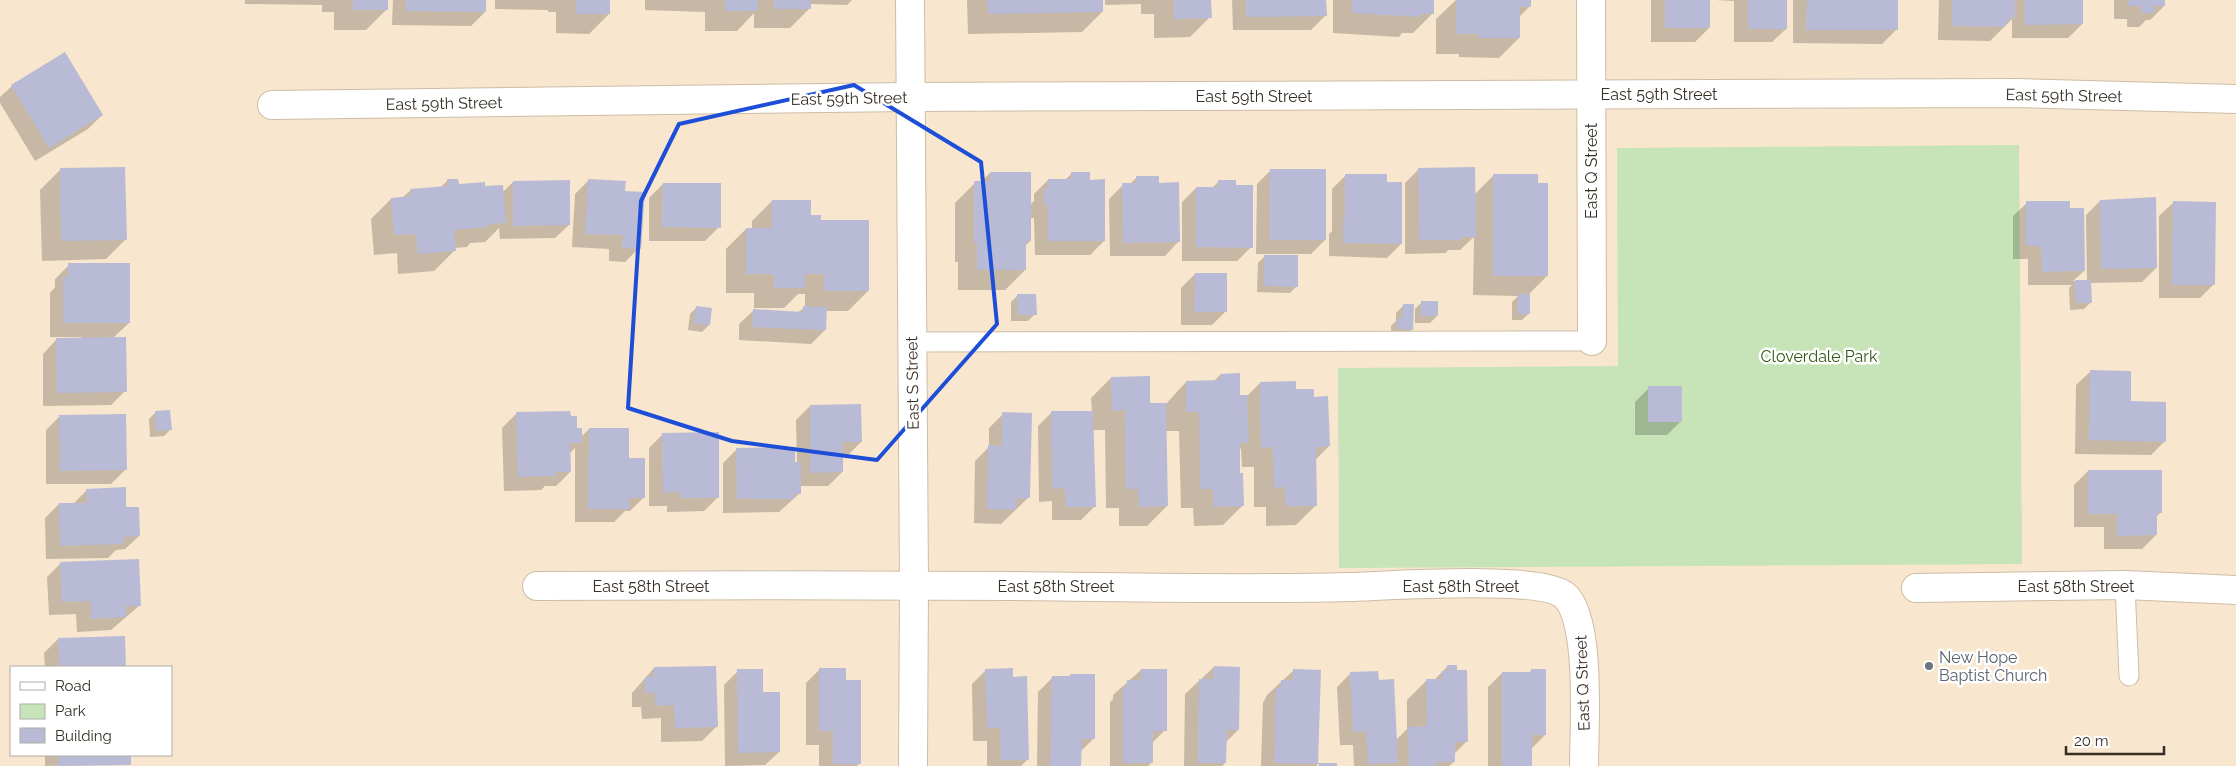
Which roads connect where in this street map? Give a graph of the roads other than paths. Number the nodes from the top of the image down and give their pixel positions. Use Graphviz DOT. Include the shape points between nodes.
graph roads {
  1 [pos="910,0"];
  2 [pos="1591,0"];
  3 [pos="1591,94"];
  4 [pos="910,97"];
  5 [pos="2236,100"];
  6 [pos="272,105"];
  7 [pos="1592,341"];
  8 [pos="912,342"];
  9 [pos="914,585"];
  10 [pos="2125,585"];
  11 [pos="536,586"];
  12 [pos="1916,588"];
  13 [pos="2236,590"];
  14 [pos="1572,602"];
  15 [pos="2129,676"];
  16 [pos="913,766"];
  17 [pos="1584,766"];
  1 -- 4 [label="street, East S Street"];
  2 -- 3 [label="street, East Q Street"];
  3 -- 4 [label="street, East 59th Street"];
  3 -- 5 [label="street, East 59th Street" via="2017,93"];
  3 -- 7 [label="street, East Q Street"];
  4 -- 6 [label="street, East 59th Street"];
  4 -- 8 [label="street, East S Street"];
  7 -- 8 [label="lane"];
  8 -- 9 [label="street, East S Street"];
  9 -- 11 [label="street, East 58th Street"];
  9 -- 14 [label="street, East 58th Street" via="1326,588 1510,584 1560,592"];
  9 -- 16 [label="street, East S Street"];
  10 -- 12 [label="street, East 58th Street"];
  10 -- 13 [label="street, East 58th Street"];
  10 -- 15 [label="lane"];
  14 -- 17 [label="street, East Q Street" via="1582,638"];
}
